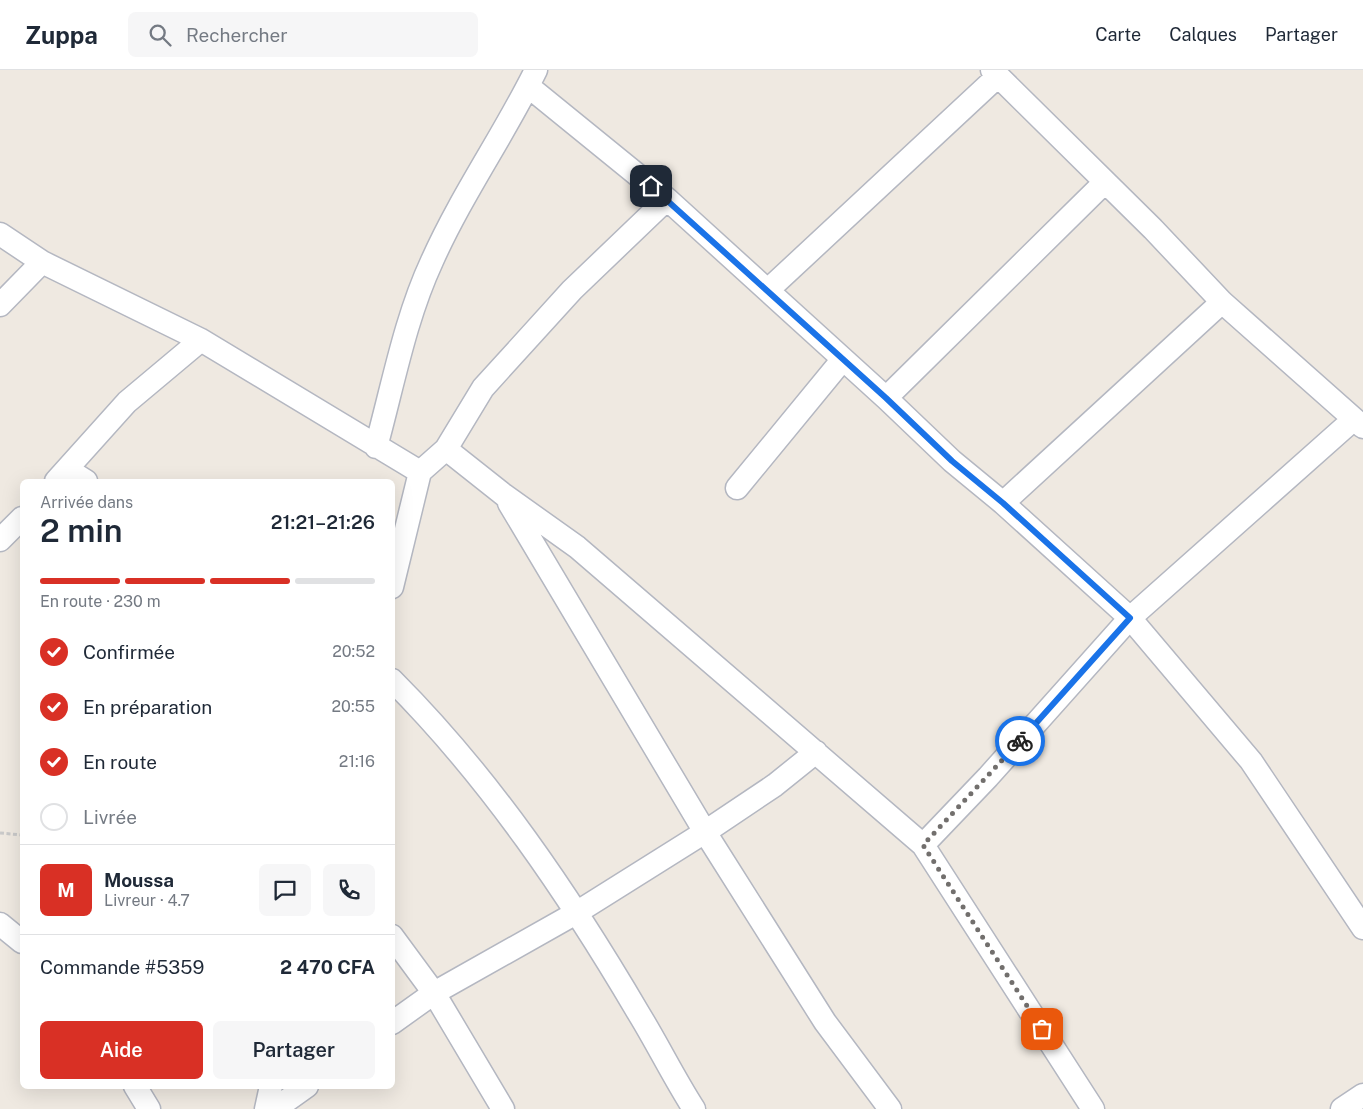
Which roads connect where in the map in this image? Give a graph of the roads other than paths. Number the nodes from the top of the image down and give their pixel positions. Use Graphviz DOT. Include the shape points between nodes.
graph roads {
  1 [pos="995,73"];
  2 [pos="532,78"];
  3 [pos="1105,182"];
  4 [pos="667,199"];
  5 [pos="0,234"];
  6 [pos="42,262"];
  7 [pos="768,290"];
  8 [pos="1222,302"];
  9 [pos="0,305"];
  10 [pos="201,340"];
  11 [pos="843,359"];
  12 [pos="886,398"];
  13 [pos="1358,423"];
  14 [pos="376,447"];
  15 [pos="446,449"];
  16 [pos="420,472"];
  17 [pos="70,477"];
  18 [pos="737,488"];
  19 [pos="504,495"];
  20 [pos="1003,503"];
  21 [pos="20,520"];
  22 [pos="0,540"];
  23 [pos="395,575"];
  24 [pos="1130,618"];
  25 [pos="395,683"];
  26 [pos="816,752"];
  27 [pos="705,832"];
  28 [pos="923,845"];
  29 [pos="576,913"];
  30 [pos="0,924"];
  31 [pos="1363,928"];
  32 [pos="20,940"];
  33 [pos="395,940"];
  34 [pos="434,993"];
  35 [pos="395,1021"];
  36 [pos="137,1089"];
  37 [pos="270,1089"];
  38 [pos="302,1089"];
  39 [pos="1363,1095"];
  40 [pos="149,1109"];
  41 [pos="266,1109"];
  42 [pos="275,1109"];
  43 [pos="504,1109"];
  44 [pos="694,1109"];
  45 [pos="890,1109"];
  46 [pos="1093,1109"];
  47 [pos="1342,1109"];
  1 -- 3 [label="street"];
  1 -- 7 [label="street"];
  2 -- 4 [label="street"];
  2 -- 14 [label="street" via="469,187 432,261 414,306"];
  3 -- 8 [label="street"];
  3 -- 12 [label="street"];
  4 -- 7 [label="street"];
  4 -- 15 [label="street" via="572,290 483,388"];
  5 -- 6 [label="street"];
  6 -- 9 [label="street"];
  6 -- 10 [label="street"];
  7 -- 11 [label="street"];
  8 -- 13 [label="street"];
  8 -- 20 [label="street"];
  10 -- 14 [label="street"];
  10 -- 17 [label="street" via="127,402"];
  11 -- 12 [label="street"];
  11 -- 18 [label="street"];
  12 -- 20 [label="street" via="952,461"];
  13 -- 24 [label="street"];
  14 -- 16 [label="street"];
  15 -- 16 [label="street"];
  15 -- 19 [label="street"];
  16 -- 23 [label="street"];
  19 -- 26 [label="street" via="584,553"];
  19 -- 27 [label="street"];
  20 -- 24 [label="street"];
  21 -- 22 [label="street"];
  24 -- 28 [label="street"];
  24 -- 31 [label="street" via="1251,762"];
  25 -- 29 [label="street" via="460,754"];
  26 -- 27 [label="street" via="775,785"];
  26 -- 28 [label="street"];
  27 -- 29 [label="street"];
  27 -- 45 [label="street" via="825,1022"];
  28 -- 46 [label="street"];
  29 -- 34 [label="street"];
  29 -- 44 [label="street"];
  30 -- 32 [label="street"];
  33 -- 34 [label="street"];
  34 -- 35 [label="street"];
  34 -- 43 [label="street"];
  36 -- 40 [label="street"];
  37 -- 41 [label="street"];
  38 -- 42 [label="street"];
  39 -- 47 [label="street"];
}
